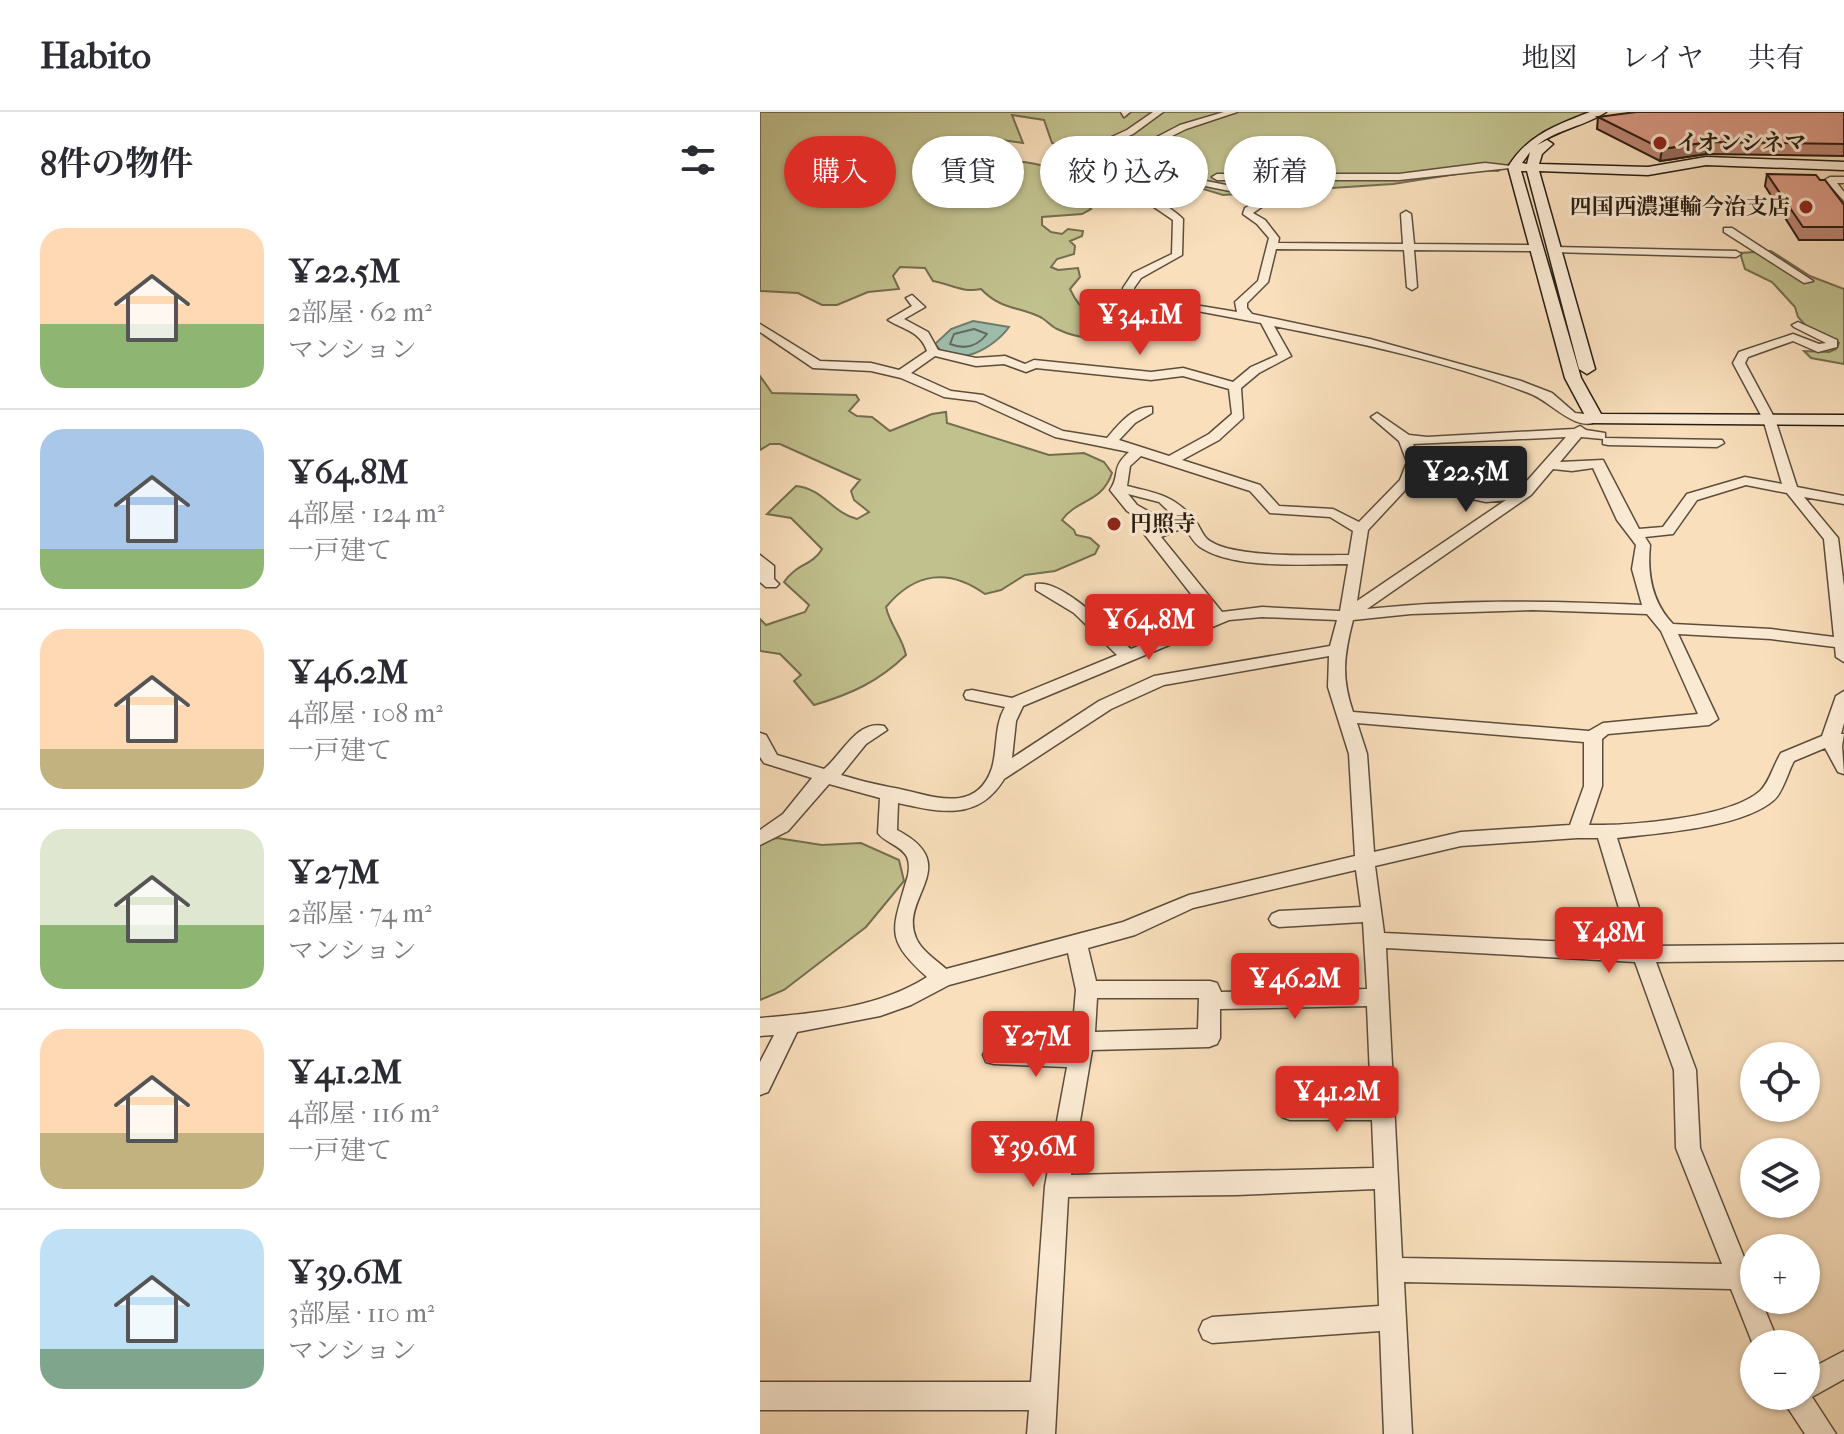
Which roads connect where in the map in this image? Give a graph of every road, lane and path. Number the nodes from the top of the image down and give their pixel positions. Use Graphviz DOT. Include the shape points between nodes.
graph roads {
  1 [pos="1159,112"];
  2 [pos="1233,112"];
  3 [pos="1600,112"];
  4 [pos="1619,112"];
  5 [pos="1121,136"];
  6 [pos="1165,136"];
  7 [pos="1844,166"];
  8 [pos="1514,167"];
  9 [pos="1532,168"];
  10 [pos="1208,175"];
  11 [pos="1844,180"];
  12 [pos="1208,185"];
  13 [pos="1844,198"];
  14 [pos="1165,208"];
  15 [pos="1406,214"];
  16 [pos="1728,230"];
  17 [pos="1273,246"];
  18 [pos="1408,247"];
  19 [pos="1537,248"];
  20 [pos="1555,250"];
  21 [pos="1736,254"];
  22 [pos="1808,281"];
  23 [pos="1412,287"];
  24 [pos="912,298"];
  25 [pos="1248,317"];
  26 [pos="1266,321"];
  27 [pos="1798,325"];
  28 [pos="760,327"];
  29 [pos="933,352"];
  30 [pos="901,374"];
  31 [pos="1235,387"];
  32 [pos="1148,410"];
  33 [pos="1377,417"];
  34 [pos="1769,419"];
  35 [pos="1844,420"];
  36 [pos="1601,432"];
  37 [pos="1576,433"];
  38 [pos="1405,439"];
  39 [pos="1110,442"];
  40 [pos="1717,443"];
  41 [pos="1140,450"];
  42 [pos="1171,461"];
  43 [pos="1598,463"];
  44 [pos="1550,465"];
  45 [pos="1406,481"];
  46 [pos="1120,488"];
  47 [pos="1790,488"];
  48 [pos="1527,491"];
  49 [pos="1844,500"];
  50 [pos="1188,521"];
  51 [pos="1168,529"];
  52 [pos="1361,529"];
  53 [pos="1635,534"];
  54 [pos="760,559"];
  55 [pos="1357,560"];
  56 [pos="1841,576"];
  57 [pos="771,584"];
  58 [pos="1041,587"];
  59 [pos="1651,610"];
  60 [pos="1345,616"];
  61 [pos="1219,619"];
  62 [pos="1668,629"];
  63 [pos="1843,648"];
  64 [pos="1337,650"];
  65 [pos="1127,655"];
  66 [pos="972,695"];
  67 [pos="1844,696"];
  68 [pos="1016,704"];
  69 [pos="1347,717"];
  70 [pos="878,730"];
  71 [pos="1593,737"];
  72 [pos="760,739"];
  73 [pos="1837,740"];
  74 [pos="1844,768"];
  75 [pos="828,775"];
  76 [pos="998,775"];
  77 [pos="889,793"];
  78 [pos="1577,831"];
  79 [pos="1606,832"];
  80 [pos="760,838"];
  81 [pos="1365,861"];
  82 [pos="1372,914"];
  83 [pos="1279,919"];
  84 [pos="1375,940"];
  85 [pos="1076,942"];
  86 [pos="1844,952"];
  87 [pos="1643,954"];
  88 [pos="943,978"];
  89 [pos="1087,990"];
  90 [pos="1379,997"];
  91 [pos="1211,1001"];
  92 [pos="790,1024"];
  93 [pos="760,1027"];
  94 [pos="1081,1050"];
  95 [pos="994,1055"];
  96 [pos="760,1085"];
  97 [pos="1290,1110"];
  98 [pos="1383,1110"];
  99 [pos="1385,1178"];
  100 [pos="1057,1186"];
  101 [pos="1391,1270"];
  102 [pos="1739,1277"];
  103 [pos="1391,1318"];
  104 [pos="1212,1330"];
  105 [pos="1760,1330"];
  106 [pos="1844,1364"];
  107 [pos="1820,1378"];
  108 [pos="760,1396"];
  109 [pos="1042,1396"];
  110 [pos="1804,1410"];
  111 [pos="1041,1434"];
  112 [pos="1398,1434"];
  113 [pos="1822,1434"];
  1 -- 5 [label="street"];
  2 -- 6 [label="street"];
  3 -- 8 [label="street" via="1535,140 1521,151"];
  4 -- 9 [label="street" via="1548,143 1536,152"];
  7 -- 9 [label="street" via="1724,161 1648,171"];
  8 -- 9 [label="street"];
  8 -- 10 [label="street" via="1399,177"];
  8 -- 19 [label="street"];
  9 -- 20 [label="street"];
  11 -- 13 [label="street" via="1830,180"];
  12 -- 17 [label="street" via="1263,195 1267,200 1248,214 1269,230"];
  14 -- 25 [label="street" via="1178,219 1177,255 1131,281 1129,297"];
  15 -- 18 [label="street"];
  16 -- 22 [label="street"];
  17 -- 18 [label="street"];
  17 -- 25 [label="street" via="1263,282 1241,302"];
  18 -- 19 [label="street"];
  18 -- 23 [label="street"];
  19 -- 36 [label="street" via="1573,378"];
  20 -- 21 [label="street"];
  20 -- 36 [label="street"];
  24 -- 29 [label="street" via="919,307 894,320 919,330"];
  25 -- 26 [label="street"];
  26 -- 31 [label="street" via="1285,356"];
  26 -- 36 [label="street" via="1366,341 1517,384 1548,396"];
  27 -- 34 [label="street" via="1833,345 1818,348 1793,337 1743,355 1739,363"];
  28 -- 30 [label="street" via="817,365"];
  29 -- 30 [label="street"];
  29 -- 31 [label="street" via="983,362 1005,360 1026,368 1034,364 1151,376 1183,372"];
  30 -- 39 [label="street" via="924,386 999,406 1060,434"];
  31 -- 42 [label="street" via="1238,415 1214,437"];
  32 -- 39 [label="street"];
  33 -- 38 [label="street"];
  34 -- 35 [label="street"];
  34 -- 36 [label="street"];
  34 -- 47 [label="street"];
  36 -- 37 [label="street"];
  36 -- 40 [label="street"];
  36 -- 43 [label="street" via="1613,453"];
  37 -- 38 [label="street"];
  37 -- 44 [label="street"];
  38 -- 45 [label="street" via="1414,462"];
  39 -- 41 [label="street"];
  41 -- 42 [label="street"];
  41 -- 46 [label="street" via="1123,465"];
  42 -- 52 [label="street" via="1255,488 1275,510 1333,513"];
  43 -- 44 [label="street"];
  43 -- 53 [label="street"];
  44 -- 48 [label="street"];
  45 -- 48 [label="street" via="1486,498"];
  45 -- 52 [label="street"];
  46 -- 50 [label="street" via="1164,499"];
  46 -- 51 [label="street" via="1132,508"];
  47 -- 49 [label="street"];
  47 -- 53 [label="street" via="1745,481 1692,497 1668,531"];
  47 -- 56 [label="street" via="1831,538"];
  48 -- 60 [label="street"];
  50 -- 51 [label="street"];
  50 -- 55 [label="street" via="1203,542 1221,552"];
  51 -- 61 [label="street" via="1152,535 1154,539"];
  52 -- 55 [label="street"];
  53 -- 59 [label="street" via="1643,545 1640,569"];
  54 -- 57 [label="street"];
  55 -- 60 [label="street"];
  56 -- 63 [label="street"];
  58 -- 65 [label="street" via="1080,610"];
  59 -- 60 [label="street" via="1533,605"];
  59 -- 62 [label="street"];
  60 -- 61 [label="street" via="1262,612"];
  60 -- 64 [label="street"];
  61 -- 65 [label="street"];
  62 -- 63 [label="street" via="1771,634"];
  62 -- 71 [label="street" via="1709,719 1603,729"];
  64 -- 69 [label="street" via="1336,687"];
  64 -- 76 [label="street" via="1160,680 1105,705"];
  65 -- 68 [label="street"];
  66 -- 68 [label="street"];
  67 -- 73 [label="street"];
  68 -- 76 [label="street" via="1007,715"];
  69 -- 71 [label="street"];
  69 -- 81 [label="street" via="1358,754"];
  70 -- 75 [label="street" via="860,740"];
  71 -- 78 [label="street" via="1593,786"];
  72 -- 75 [label="street" via="770,759"];
  73 -- 74 [label="street"];
  73 -- 79 [label="street" via="1787,757 1768,795 1737,811 1691,823"];
  75 -- 77 [label="street"];
  75 -- 80 [label="street" via="782,829"];
  76 -- 77 [label="street" via="983,797 962,804 926,804"];
  77 -- 88 [label="street" via="887,833 913,850 918,865 904,913 906,937"];
  78 -- 79 [label="street"];
  78 -- 81 [label="street" via="1461,839"];
  79 -- 87 [label="street"];
  81 -- 82 [label="street"];
  81 -- 85 [label="street" via="1189,902 1128,929"];
  82 -- 83 [label="street"];
  82 -- 84 [label="street"];
  84 -- 87 [label="street"];
  84 -- 90 [label="street"];
  85 -- 88 [label="street"];
  85 -- 89 [label="street"];
  86 -- 87 [label="street"];
  87 -- 102 [label="street" via="1685,1070 1688,1148"];
  88 -- 92 [label="street" via="895,1003"];
  89 -- 91 [label="street" via="1210,989"];
  89 -- 94 [label="street"];
  90 -- 91 [label="street"];
  90 -- 98 [label="street"];
  91 -- 94 [label="street" via="1209,1038"];
  92 -- 93 [label="street"];
  92 -- 96 [label="street"];
  94 -- 95 [label="street"];
  94 -- 100 [label="street"];
  97 -- 98 [label="street"];
  98 -- 99 [label="street"];
  99 -- 100 [label="street"];
  99 -- 101 [label="street"];
  100 -- 109 [label="street"];
  101 -- 102 [label="street"];
  101 -- 103 [label="street"];
  102 -- 105 [label="street"];
  103 -- 104 [label="street"];
  103 -- 112 [label="street"];
  106 -- 107 [label="street"];
  108 -- 109 [label="street"];
  109 -- 111 [label="street"];
  110 -- 113 [label="street"];
}
